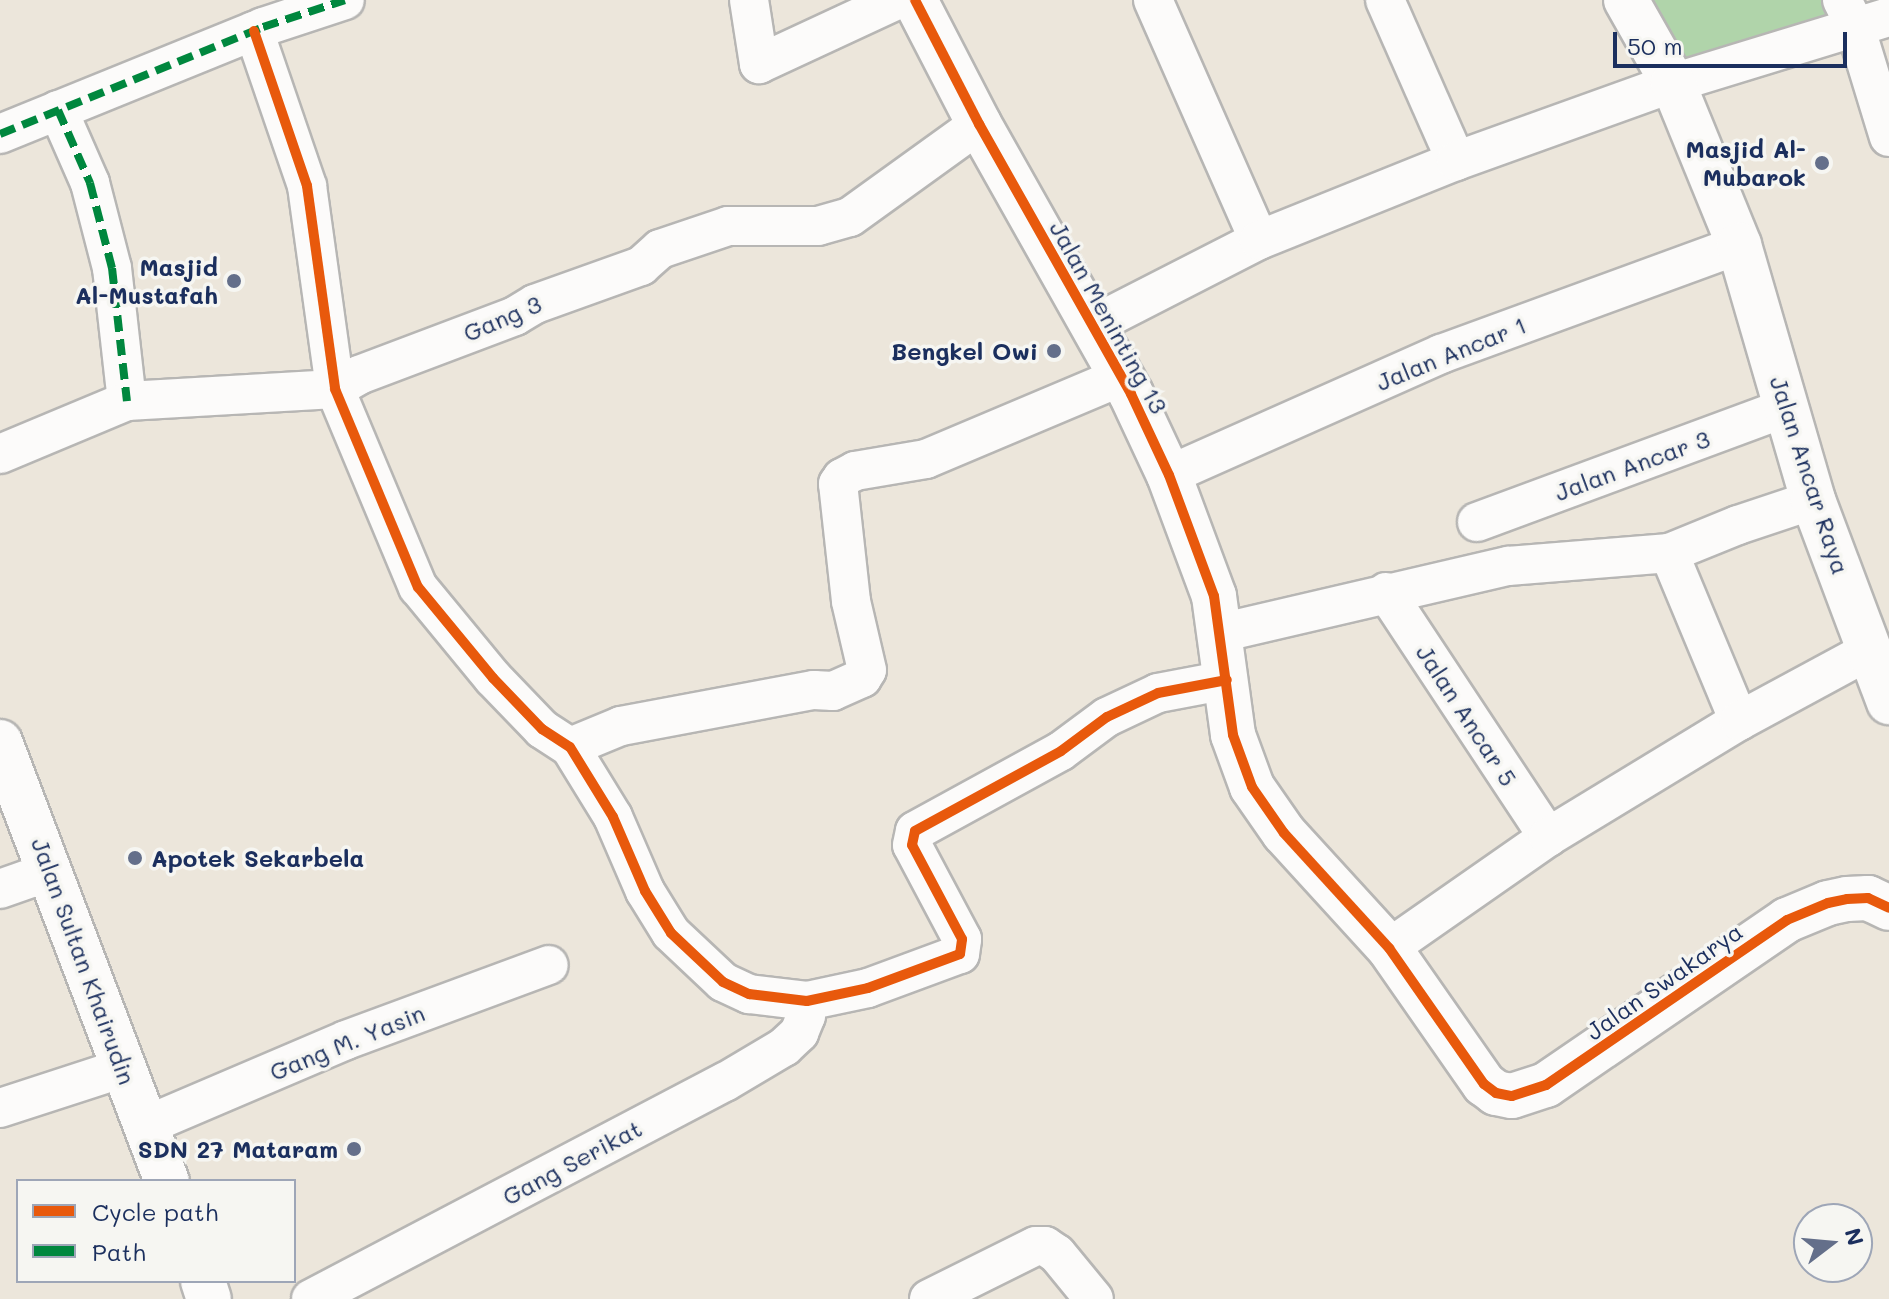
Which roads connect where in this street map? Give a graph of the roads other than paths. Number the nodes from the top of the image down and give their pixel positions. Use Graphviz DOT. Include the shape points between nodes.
graph roads {
  1 [pos="345,0"];
  2 [pos="749,0"];
  3 [pos="897,0"];
  4 [pos="915,0"];
  5 [pos="1153,0"];
  6 [pos="1385,0"];
  7 [pos="1626,0"];
  8 [pos="1862,15"];
  9 [pos="254,31"];
  10 [pos="1673,83"];
  11 [pos="58,110"];
  12 [pos="979,124"];
  13 [pos="0,134"];
  14 [pos="1889,137"];
  15 [pos="1456,161"];
  16 [pos="1259,240"];
  17 [pos="1739,245"];
  18 [pos="1091,326"];
  19 [pos="1120,377"];
  20 [pos="335,389"];
  21 [pos="127,401"];
  22 [pos="1786,408"];
  23 [pos="0,454"];
  24 [pos="1169,475"];
  25 [pos="1813,500"];
  26 [pos="1477,522"];
  27 [pos="1669,553"];
  28 [pos="1386,592"];
  29 [pos="1220,633"];
  30 [pos="1872,649"];
  31 [pos="1227,680"];
  32 [pos="1889,702"];
  33 [pos="1739,721"];
  34 [pos="0,742"];
  35 [pos="570,747"];
  36 [pos="1548,837"];
  37 [pos="51,871"];
  38 [pos="0,889"];
  39 [pos="1889,908"];
  40 [pos="1389,948"];
  41 [pos="549,965"];
  42 [pos="807,1001"];
  43 [pos="123,1068"];
  44 [pos="1471,1069"];
  45 [pos="0,1108"];
  46 [pos="147,1125"];
  47 [pos="166,1179"];
  48 [pos="311,1299"];
  49 [pos="929,1299"];
  50 [pos="1094,1299"];
  1 -- 9 [label="street"];
  2 -- 3 [label="street" via="759,64"];
  4 -- 12 [label="street, Jalan Meninting 13"];
  5 -- 16 [label="street"];
  6 -- 15 [label="street"];
  7 -- 10 [label="street, Jalan Ancar Raya"];
  8 -- 10 [label="street"];
  8 -- 14 [label="street"];
  9 -- 11 [label="street"];
  9 -- 20 [label="street" via="307,186"];
  10 -- 15 [label="street"];
  10 -- 17 [label="street, Jalan Ancar Raya"];
  11 -- 13 [label="street"];
  11 -- 21 [label="street" via="90,183 112,268"];
  12 -- 18 [label="street, Jalan Meninting 13"];
  12 -- 20 [label="street, Gang 3" via="850,217 818,226 728,226 660,249 641,266 544,300"];
  15 -- 16 [label="street"];
  16 -- 18 [label="street"];
  17 -- 22 [label="street, Jalan Ancar Raya"];
  17 -- 24 [label="street, Jalan Ancar 1" via="1441,354"];
  18 -- 19 [label="street, Jalan Meninting 13"];
  19 -- 24 [label="street, Jalan Meninting 13"];
  19 -- 35 [label="street" via="926,459 842,478 838,484 851,601 867,670 862,678 833,691 814,690 621,726"];
  20 -- 21 [label="street, Gang 3"];
  20 -- 35 [label="street" via="418,587 493,678 542,729"];
  21 -- 23 [label="street, Gang 3"];
  22 -- 25 [label="street, Jalan Ancar Raya"];
  22 -- 26 [label="street, Jalan Ancar 3"];
  24 -- 29 [label="street, Jalan Meninting 13" via="1214,596"];
  25 -- 27 [label="street"];
  25 -- 30 [label="street, Jalan Ancar Raya"];
  27 -- 28 [label="street" via="1508,566"];
  27 -- 33 [label="street"];
  28 -- 29 [label="street"];
  28 -- 36 [label="street, Jalan Ancar 5"];
  29 -- 31 [label="street, Jalan Meninting 13"];
  30 -- 32 [label="street, Jalan Ancar Raya"];
  30 -- 33 [label="street"];
  31 -- 40 [label="street, Jalan Meninting 13" via="1233,735 1267,812"];
  31 -- 42 [label="street" via="1158,693 1107,717 1061,751 915,831 912,845 962,939 960,954 868,988"];
  33 -- 36 [label="street"];
  34 -- 37 [label="street, Jalan Sultan Khairudin"];
  35 -- 42 [label="street" via="613,817 645,891 671,933 723,982 749,994"];
  36 -- 40 [label="street"];
  37 -- 38 [label="street"];
  37 -- 43 [label="street, Jalan Sultan Khairudin"];
  39 -- 44 [label="street, Jalan Swakarya" via="1868,898 1847,899 1787,920 1546,1085 1512,1096 1496,1093"];
  40 -- 44 [label="street, Jalan Meninting 13"];
  41 -- 46 [label="street, Gang M. Yasin" via="346,1040"];
  42 -- 48 [label="street, Gang Serikat" via="799,1033 784,1047"];
  43 -- 45 [label="street"];
  43 -- 46 [label="street, Jalan Sultan Khairudin"];
  46 -- 47 [label="street, Jalan Sultan Khairudin"];
  49 -- 50 [label="street" via="1036,1246 1057,1254"];
}
